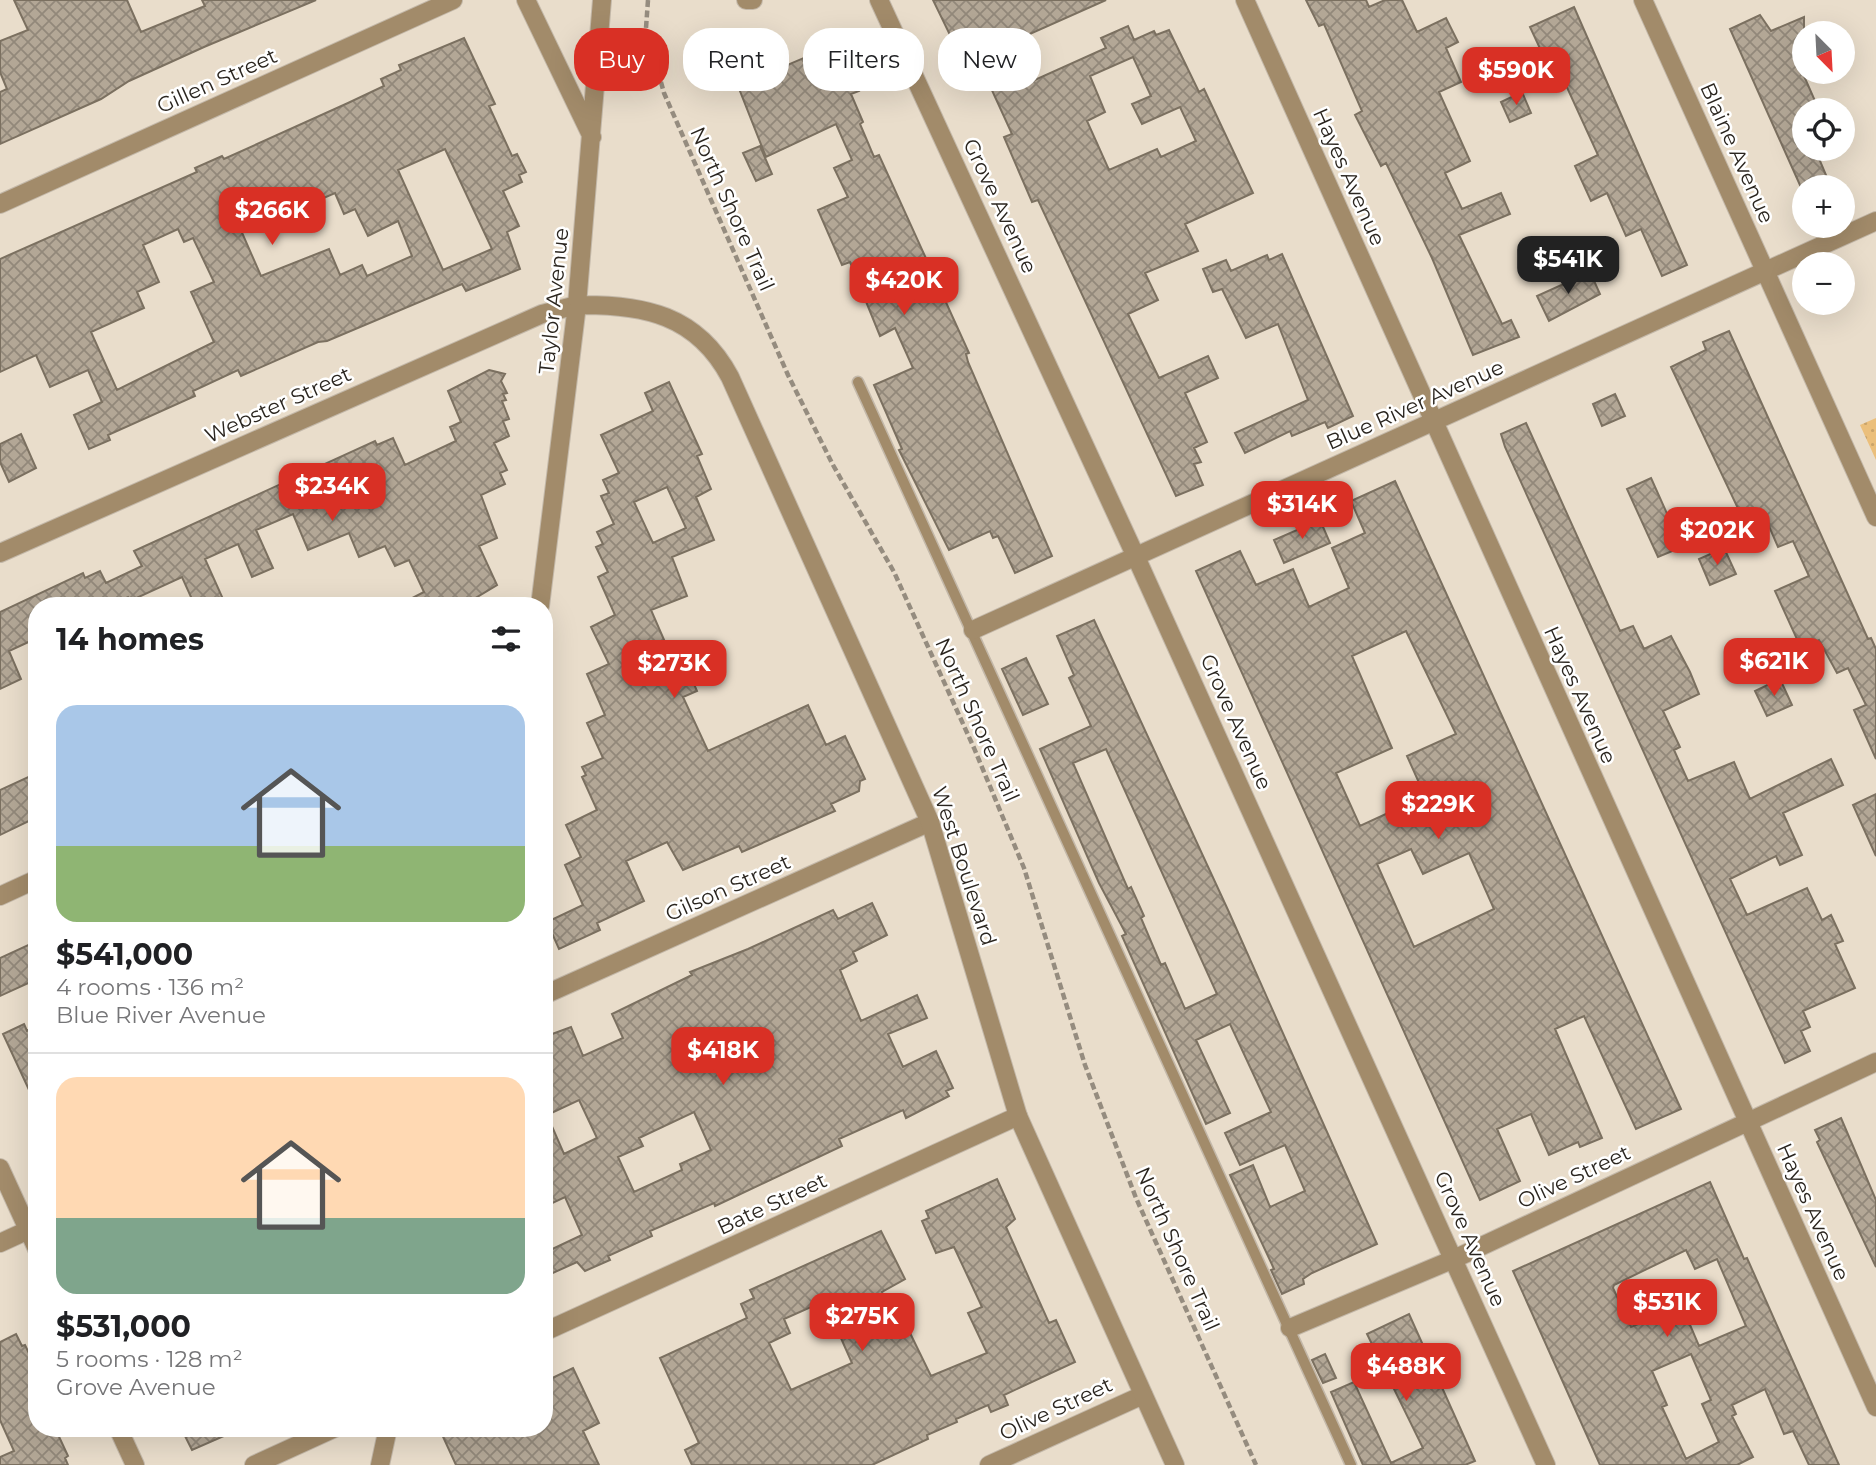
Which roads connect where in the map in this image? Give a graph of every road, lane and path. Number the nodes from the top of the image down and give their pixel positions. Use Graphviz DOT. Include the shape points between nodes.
graph roads {
  1 [pos="453,0"];
  2 [pos="526,0"];
  3 [pos="602,0"];
  4 [pos="648,0"];
  5 [pos="746,0"];
  6 [pos="752,0"];
  7 [pos="879,0"];
  8 [pos="1245,0"];
  9 [pos="1643,0"];
  10 [pos="593,140"];
  11 [pos="0,204"];
  12 [pos="1876,221"];
  13 [pos="1765,271"];
  14 [pos="577,305"];
  15 [pos="858,382"];
  16 [pos="1432,422"];
  17 [pos="1876,517"];
  18 [pos="0,552"];
  19 [pos="1136,557"];
  20 [pos="541,597"];
  21 [pos="973,630"];
  22 [pos="930,822"];
  23 [pos="28,883"];
  24 [pos="0,896"];
  25 [pos="553,991"];
  26 [pos="1876,1062"];
  27 [pos="1018,1116"];
  28 [pos="1747,1121"];
  29 [pos="0,1168"];
  30 [pos="28,1220"];
  31 [pos="28,1230"];
  32 [pos="0,1243"];
  33 [pos="1454,1259"];
  34 [pos="553,1328"];
  35 [pos="1290,1328"];
  36 [pos="1143,1395"];
  37 [pos="1876,1407"];
  38 [pos="122,1437"];
  39 [pos="315,1437"];
  40 [pos="386,1437"];
  41 [pos="135,1465"];
  42 [pos="254,1465"];
  43 [pos="380,1465"];
  44 [pos="989,1465"];
  45 [pos="1175,1465"];
  46 [pos="1256,1465"];
  47 [pos="1351,1465"];
  48 [pos="1546,1465"];
  1 -- 11 [label="street, Gillen Street"];
  2 -- 10 [label="street"];
  3 -- 10 [label="street, Taylor Avenue"];
  4 -- 46 [label="path, North Shore Trail" via="646,28 664,93 788,375 894,572 974,748 1024,868 1085,1065 1136,1198"];
  5 -- 6 [label="street"];
  7 -- 19 [label="street, Grove Avenue"];
  8 -- 16 [label="street, Hayes Avenue"];
  9 -- 13 [label="street, Blaine Avenue"];
  10 -- 14 [label="street, Taylor Avenue"];
  12 -- 13 [label="street, Blue River Avenue"];
  13 -- 16 [label="street, Blue River Avenue"];
  13 -- 17 [label="street, Blaine Avenue"];
  14 -- 18 [label="street, Webster Street" via="542,314"];
  14 -- 20 [label="street, Taylor Avenue"];
  14 -- 22 [label="street, West Boulevard" via="630,308 669,318 702,338 722,362"];
  15 -- 21 [label="lane"];
  16 -- 19 [label="street, Blue River Avenue"];
  16 -- 28 [label="street, Hayes Avenue"];
  19 -- 21 [label="street, Blue River Avenue"];
  19 -- 33 [label="street, Grove Avenue"];
  21 -- 35 [label="lane"];
  22 -- 25 [label="street, Gilson Street"];
  22 -- 27 [label="street, West Boulevard"];
  23 -- 24 [label="street"];
  26 -- 28 [label="street, Olive Street"];
  27 -- 34 [label="street, Bate Street"];
  27 -- 36 [label="street, West Boulevard"];
  28 -- 33 [label="street, Olive Street"];
  28 -- 37 [label="street, Hayes Avenue"];
  29 -- 30 [label="street"];
  31 -- 32 [label="street"];
  33 -- 35 [label="street, Olive Street"];
  33 -- 48 [label="street, Grove Avenue"];
  35 -- 47 [label="lane"];
  36 -- 44 [label="street, Olive Street"];
  36 -- 45 [label="street, West Boulevard"];
  38 -- 41 [label="street"];
  39 -- 42 [label="street"];
  40 -- 43 [label="street"];
}
